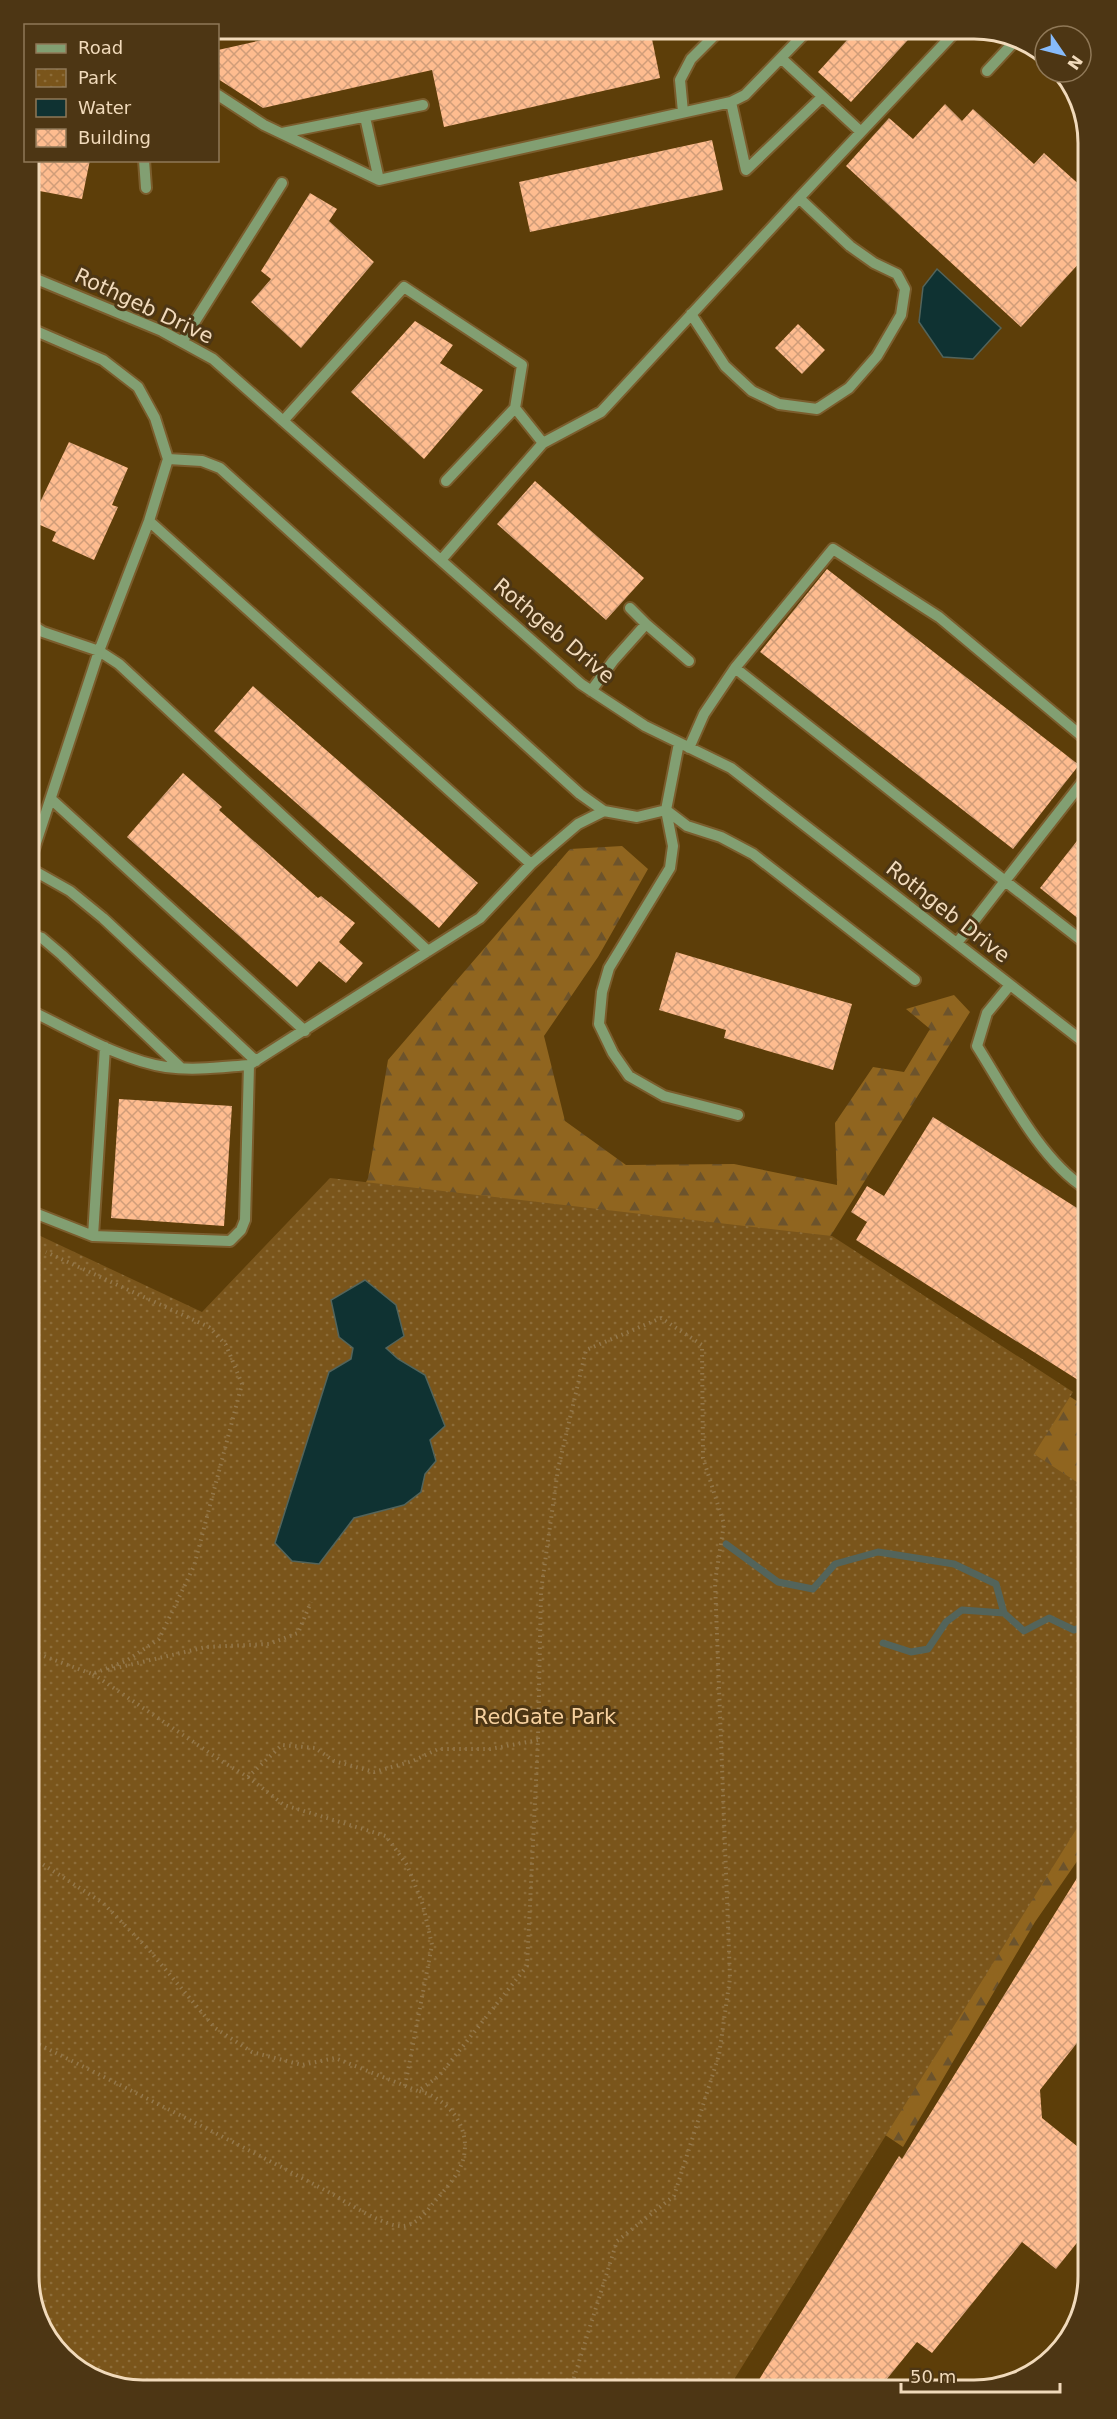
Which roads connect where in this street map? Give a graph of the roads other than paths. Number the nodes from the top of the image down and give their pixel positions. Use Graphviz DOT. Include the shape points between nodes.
graph roads {
  1 [pos="711,39"];
  2 [pos="799,39"];
  3 [pos="949,39"];
  4 [pos="1010,46"];
  5 [pos="781,58"];
  6 [pos="987,71"];
  7 [pos="219,96"];
  8 [pos="822,97"];
  9 [pos="732,102"];
  10 [pos="423,105"];
  11 [pos="683,112"];
  12 [pos="365,117"];
  13 [pos="861,132"];
  14 [pos="282,133"];
  15 [pos="144,162"];
  16 [pos="379,180"];
  17 [pos="282,183"];
  18 [pos="146,188"];
  19 [pos="799,198"];
  20 [pos="39,280"];
  21 [pos="691,314"];
  22 [pos="39,332"];
  23 [pos="182,342"];
  24 [pos="515,408"];
  25 [pos="283,421"];
  26 [pos="543,443"];
  27 [pos="168,459"];
  28 [pos="446,482"];
  29 [pos="149,521"];
  30 [pos="441,560"];
  31 [pos="630,608"];
  32 [pos="646,624"];
  33 [pos="39,630"];
  34 [pos="99,651"];
  35 [pos="689,661"];
  36 [pos="735,668"];
  37 [pos="591,691"];
  38 [pos="1078,733"];
  39 [pos="684,745"];
  40 [pos="1078,788"];
  41 [pos="51,799"];
  42 [pos="666,810"];
  43 [pos="604,811"];
  44 [pos="39,834"];
  45 [pos="531,864"];
  46 [pos="39,874"];
  47 [pos="1005,881"];
  48 [pos="39,937"];
  49 [pos="1078,938"];
  50 [pos="957,943"];
  51 [pos="428,951"];
  52 [pos="915,980"];
  53 [pos="1011,985"];
  54 [pos="39,1015"];
  55 [pos="305,1030"];
  56 [pos="1078,1038"];
  57 [pos="105,1047"];
  58 [pos="252,1063"];
  59 [pos="180,1068"];
  60 [pos="738,1115"];
  61 [pos="1078,1184"];
  62 [pos="39,1215"];
  63 [pos="93,1236"];
  1 -- 11 [label="street" via="691,59 680,80"];
  2 -- 5 [label="street"];
  3 -- 13 [label="street"];
  4 -- 6 [label="street"];
  5 -- 8 [label="street"];
  5 -- 9 [label="street" via="745,95"];
  7 -- 14 [label="street"];
  8 -- 9 [label="street" via="746,170"];
  8 -- 13 [label="street"];
  9 -- 11 [label="street"];
  10 -- 12 [label="street"];
  11 -- 16 [label="street"];
  12 -- 14 [label="street"];
  12 -- 16 [label="street"];
  13 -- 19 [label="street"];
  14 -- 16 [label="street"];
  15 -- 18 [label="street"];
  17 -- 23 [label="street"];
  19 -- 21 [label="street"];
  19 -- 21 [label="street" via="850,246 897,274 905,289 901,315 877,356 849,388 817,409 779,404 752,391 725,366"];
  20 -- 23 [label="street, Rothgeb Drive"];
  21 -- 26 [label="street" via="602,412"];
  22 -- 27 [label="street" via="103,360 138,387 155,418"];
  23 -- 25 [label="street, Rothgeb Drive" via="213,359"];
  24 -- 25 [label="street" via="522,365 404,287"];
  24 -- 26 [label="street"];
  24 -- 28 [label="street"];
  25 -- 30 [label="street, Rothgeb Drive"];
  26 -- 30 [label="street"];
  27 -- 29 [label="street"];
  27 -- 43 [label="street" via="201,460 220,468 580,794"];
  29 -- 34 [label="street"];
  29 -- 45 [label="street"];
  30 -- 37 [label="street, Rothgeb Drive"];
  31 -- 32 [label="street"];
  32 -- 35 [label="street"];
  32 -- 37 [label="street"];
  33 -- 34 [label="street"];
  34 -- 41 [label="street"];
  34 -- 51 [label="street" via="119,664"];
  36 -- 38 [label="street" via="833,549 939,617"];
  36 -- 39 [label="street"];
  36 -- 47 [label="street"];
  37 -- 39 [label="street, Rothgeb Drive" via="645,726"];
  39 -- 42 [label="street"];
  39 -- 50 [label="street, Rothgeb Drive" via="731,768"];
  40 -- 47 [label="street"];
  41 -- 44 [label="street"];
  41 -- 55 [label="street"];
  42 -- 43 [label="street" via="637,817"];
  42 -- 52 [label="street" via="687,826 721,837 753,854"];
  42 -- 60 [label="street" via="673,846 670,868 609,968 599,1024 629,1076 664,1096"];
  43 -- 45 [label="street" via="578,824"];
  45 -- 51 [label="street" via="480,918"];
  46 -- 58 [label="street" via="70,891 103,918"];
  47 -- 49 [label="street"];
  47 -- 50 [label="street"];
  48 -- 59 [label="street"];
  50 -- 53 [label="street, Rothgeb Drive"];
  51 -- 55 [label="street"];
  53 -- 56 [label="street, Rothgeb Drive"];
  53 -- 61 [label="street" via="987,1013 977,1046 1049,1154"];
  54 -- 57 [label="street"];
  55 -- 58 [label="street"];
  57 -- 59 [label="street" via="165,1067"];
  57 -- 63 [label="street"];
  58 -- 59 [label="street"];
  58 -- 63 [label="street" via="245,1220 236,1236 230,1241"];
  62 -- 63 [label="street"];
}
